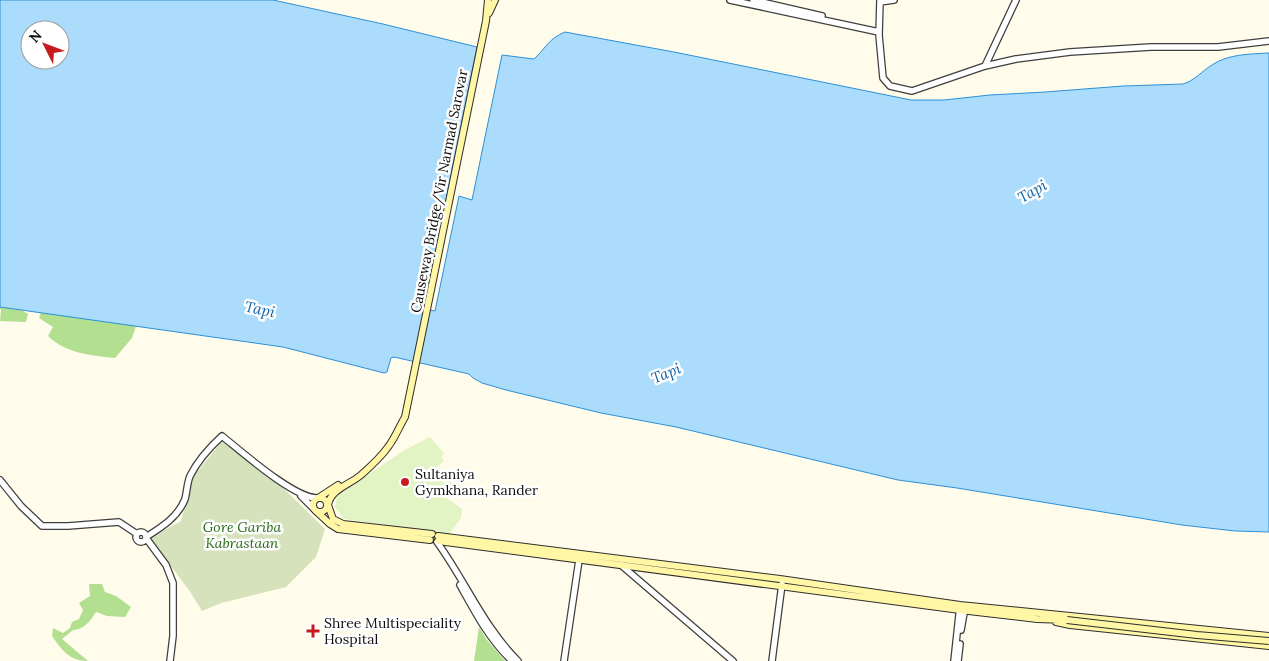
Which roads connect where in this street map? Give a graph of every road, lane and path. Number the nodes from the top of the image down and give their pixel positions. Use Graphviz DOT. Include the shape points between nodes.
graph roads {
  1 [pos="488,0"];
  2 [pos="494,0"];
  3 [pos="730,0"];
  4 [pos="753,0"];
  5 [pos="894,0"];
  6 [pos="1016,0"];
  7 [pos="880,1"];
  8 [pos="486,21"];
  9 [pos="879,30"];
  10 [pos="1269,41"];
  11 [pos="985,66"];
  12 [pos="365,470"];
  13 [pos="0,480"];
  14 [pos="296,492"];
  15 [pos="318,498"];
  16 [pos="328,505"];
  17 [pos="316,510"];
  18 [pos="146,538"];
  19 [pos="435,539"];
  20 [pos="579,560"];
  21 [pos="621,562"];
  22 [pos="782,583"];
  23 [pos="962,608"];
  24 [pos="1037,619"];
  25 [pos="1177,628"];
  26 [pos="1172,636"];
  27 [pos="1269,638"];
  28 [pos="1269,646"];
  29 [pos="170,661"];
  30 [pos="512,661"];
  31 [pos="518,661"];
  32 [pos="564,661"];
  33 [pos="733,661"];
  34 [pos="772,661"];
  35 [pos="954,661"];
  36 [pos="958,661"];
  1 -- 8 [label="main road"];
  2 -- 8 [label="main road"];
  3 -- 9 [label="street"];
  4 -- 9 [label="street"];
  5 -- 7 [label="street"];
  6 -- 11 [label="street"];
  7 -- 9 [label="street"];
  8 -- 12 [label="main road, Causeway Bridge/Vir Narmad Sarovar" via="404,416 389,446"];
  9 -- 11 [label="street" via="883,78 890,86 912,91"];
  10 -- 11 [label="street" via="1218,47 1070,52"];
  12 -- 15 [label="main road"];
  12 -- 16 [label="main road" via="336,491"];
  13 -- 18 [label="street" via="42,526 119,522 137,534 139,542"];
  14 -- 15 [label="street"];
  14 -- 17 [label="street"];
  14 -- 18 [label="street" via="222,436 190,476 184,500 177,512"];
  15 -- 16 [label="main road" via="325,499"];
  15 -- 17 [label="main road" via="314,502"];
  16 -- 17 [label="main road" via="324,511"];
  16 -- 19 [label="main road" via="333,519 343,524"];
  17 -- 19 [label="main road" via="338,529"];
  18 -- 29 [label="street" via="166,566 173,583"];
  19 -- 20 [label="main road"];
  19 -- 21 [label="main road"];
  19 -- 30 [label="street" via="481,624"];
  19 -- 31 [label="street" via="485,621"];
  20 -- 21 [label="main road"];
  20 -- 32 [label="street"];
  21 -- 22 [label="main road"];
  21 -- 33 [label="street"];
  22 -- 23 [label="main road"];
  22 -- 34 [label="street"];
  23 -- 24 [label="main road"];
  23 -- 25 [label="main road"];
  23 -- 35 [label="street"];
  23 -- 36 [label="street"];
  24 -- 26 [label="main road"];
  24 -- 27 [label="main road, bridge" via="1197,635"];
  25 -- 26 [label="main road"];
  25 -- 27 [label="main road"];
  25 -- 27 [label="main road, bridge"];
  26 -- 28 [label="main road"];
}
